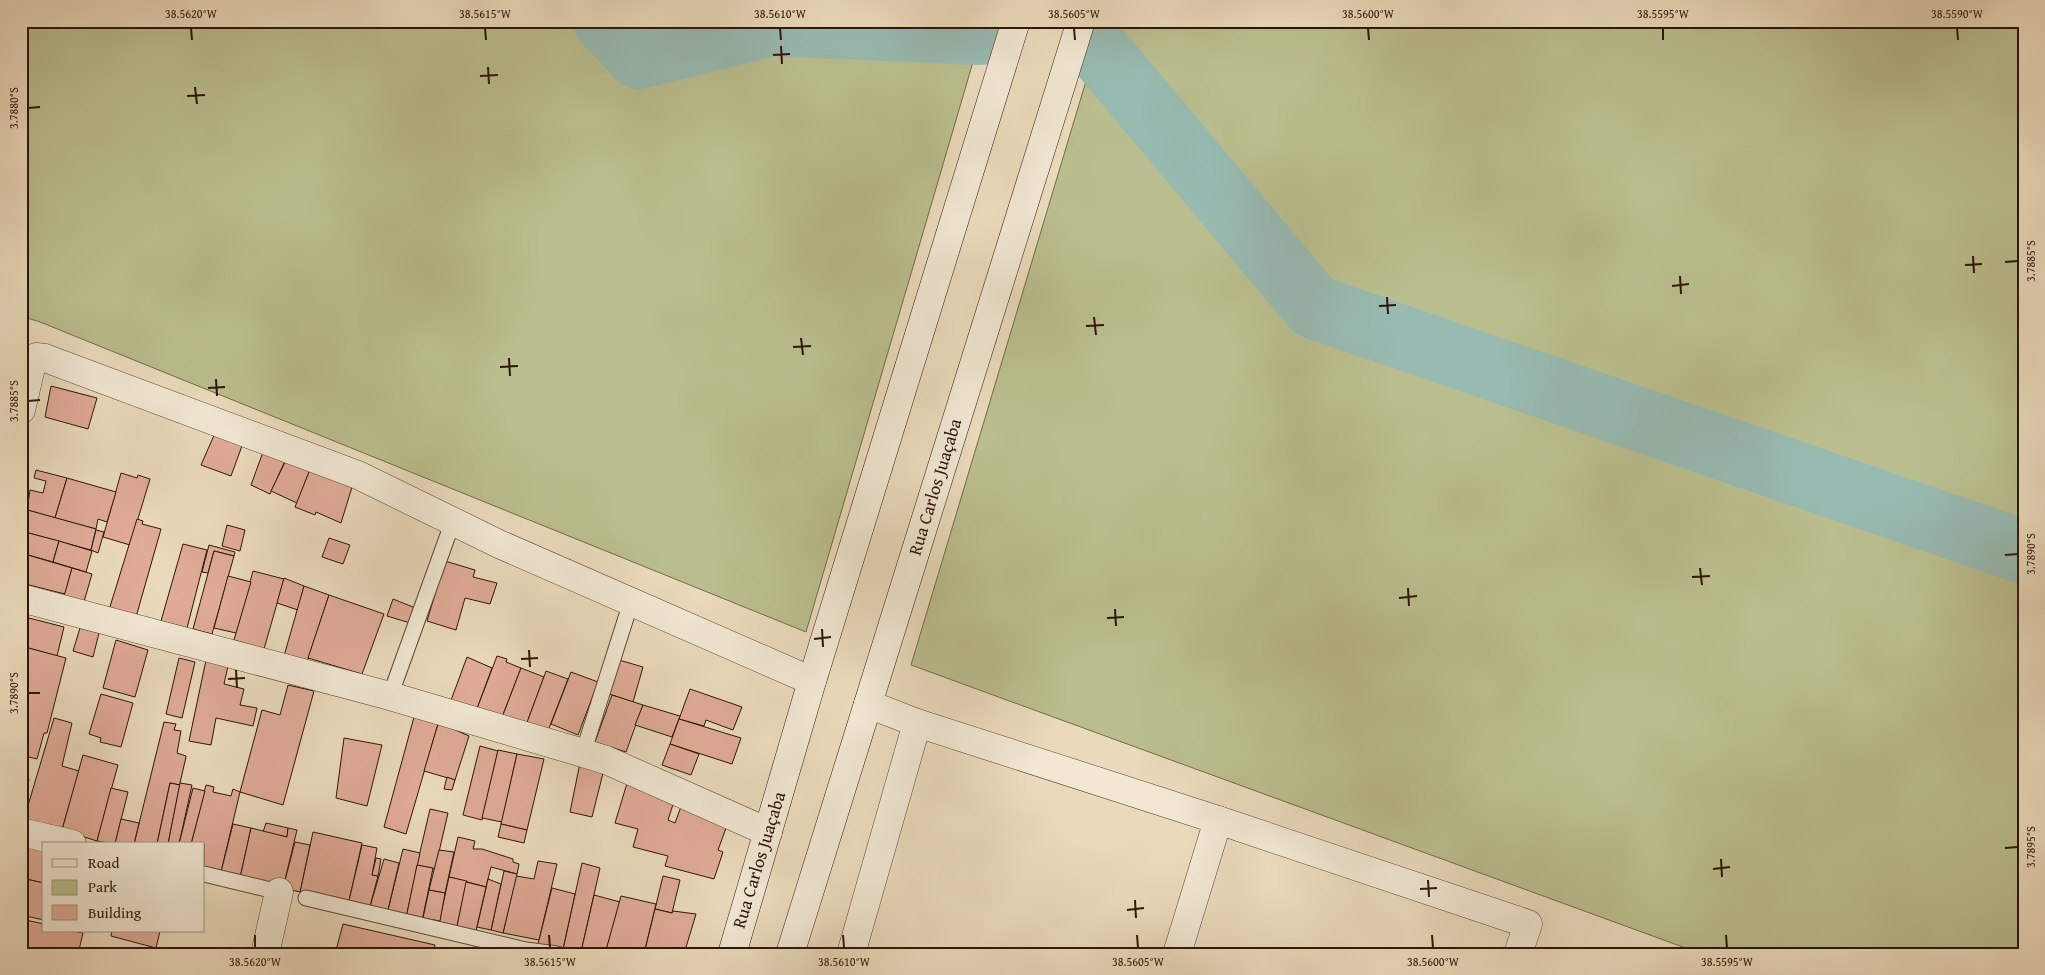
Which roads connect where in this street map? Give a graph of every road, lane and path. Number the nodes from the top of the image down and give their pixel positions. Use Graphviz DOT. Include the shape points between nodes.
graph roads {
  1 [pos="1016,21"];
  2 [pos="1081,21"];
  3 [pos="21,410"];
  4 [pos="453,521"];
  5 [pos="21,598"];
  6 [pos="631,602"];
  7 [pos="812,681"];
  8 [pos="390,696"];
  9 [pos="868,704"];
  10 [pos="917,723"];
  11 [pos="583,752"];
  12 [pos="1218,820"];
  13 [pos="21,832"];
  14 [pos="768,832"];
  15 [pos="64,842"];
  16 [pos="205,874"];
  17 [pos="279,892"];
  18 [pos="306,898"];
  19 [pos="265,954"];
  20 [pos="557,954"];
  21 [pos="732,954"];
  22 [pos="790,954"];
  23 [pos="851,954"];
  24 [pos="1177,954"];
  25 [pos="1518,954"];
  1 -- 7 [label="street, Rua Carlos Juaçaba"];
  2 -- 9 [label="street, Rua Carlos Juaçaba"];
  3 -- 4 [label="street" via="33,358 45,358 358,475"];
  4 -- 6 [label="street"];
  4 -- 8 [label="lane"];
  5 -- 8 [label="street"];
  6 -- 7 [label="street"];
  6 -- 11 [label="lane"];
  7 -- 14 [label="street, Rua Carlos Juaçaba"];
  8 -- 11 [label="street"];
  9 -- 10 [label="street"];
  9 -- 22 [label="street, Rua Carlos Juaçaba"];
  10 -- 12 [label="street"];
  10 -- 23 [label="street"];
  11 -- 14 [label="street"];
  12 -- 24 [label="street"];
  12 -- 25 [label="street" via="1528,924"];
  13 -- 15 [label="street"];
  14 -- 21 [label="street, Rua Carlos Juaçaba"];
  16 -- 17 [label="lane"];
  17 -- 19 [label="street"];
  18 -- 20 [label="lane" via="526,950"];
}
